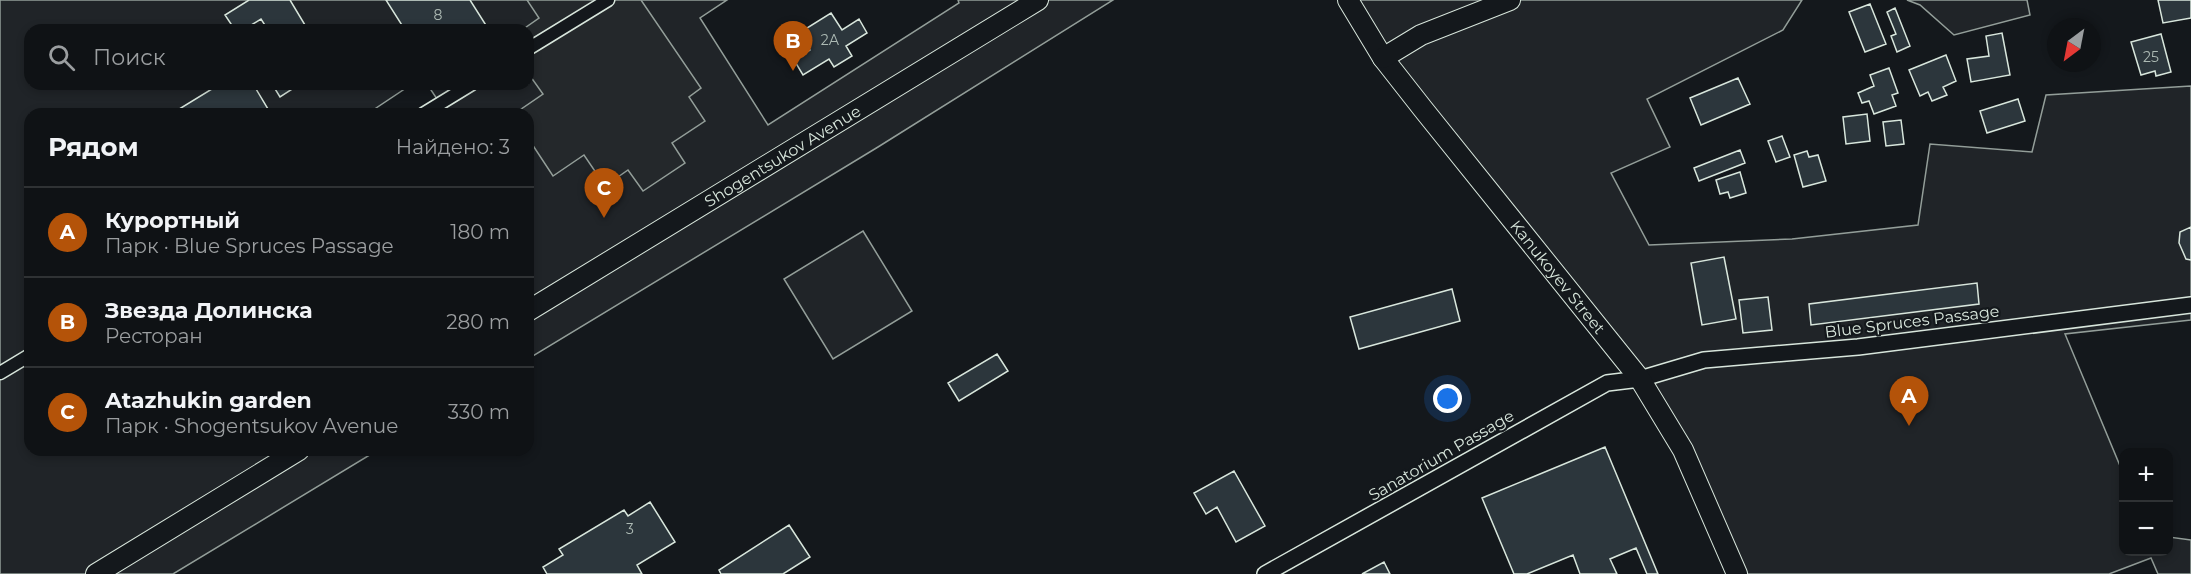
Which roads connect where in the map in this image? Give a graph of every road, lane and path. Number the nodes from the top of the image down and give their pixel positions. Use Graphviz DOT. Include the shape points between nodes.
graph roads {
  1 [pos="608,0"];
  2 [pos="1038,0"];
  3 [pos="1348,0"];
  4 [pos="1510,0"];
  5 [pos="534,45"];
  6 [pos="1383,58"];
  7 [pos="462,90"];
  8 [pos="433,108"];
  9 [pos="2191,305"];
  10 [pos="534,307"];
  11 [pos="24,359"];
  12 [pos="0,373"];
  13 [pos="1640,380"];
  14 [pos="289,456"];
  15 [pos="96,574"];
  16 [pos="1265,574"];
  17 [pos="1737,574"];
  1 -- 5 [label="street"];
  2 -- 10 [label="street, Shogentsukov Avenue"];
  3 -- 6 [label="street, Kanukoyev Street"];
  4 -- 6 [label="street" via="1421,35"];
  6 -- 13 [label="street, Kanukoyev Street"];
  7 -- 8 [label="street"];
  9 -- 13 [label="street, Blue Spruces Passage" via="1858,347 1704,360"];
  11 -- 12 [label="street"];
  13 -- 16 [label="street, Sanatorium Passage" via="1607,383 1583,394"];
  13 -- 17 [label="street, Kanukoyev Street" via="1683,450"];
  14 -- 15 [label="street"];
}
